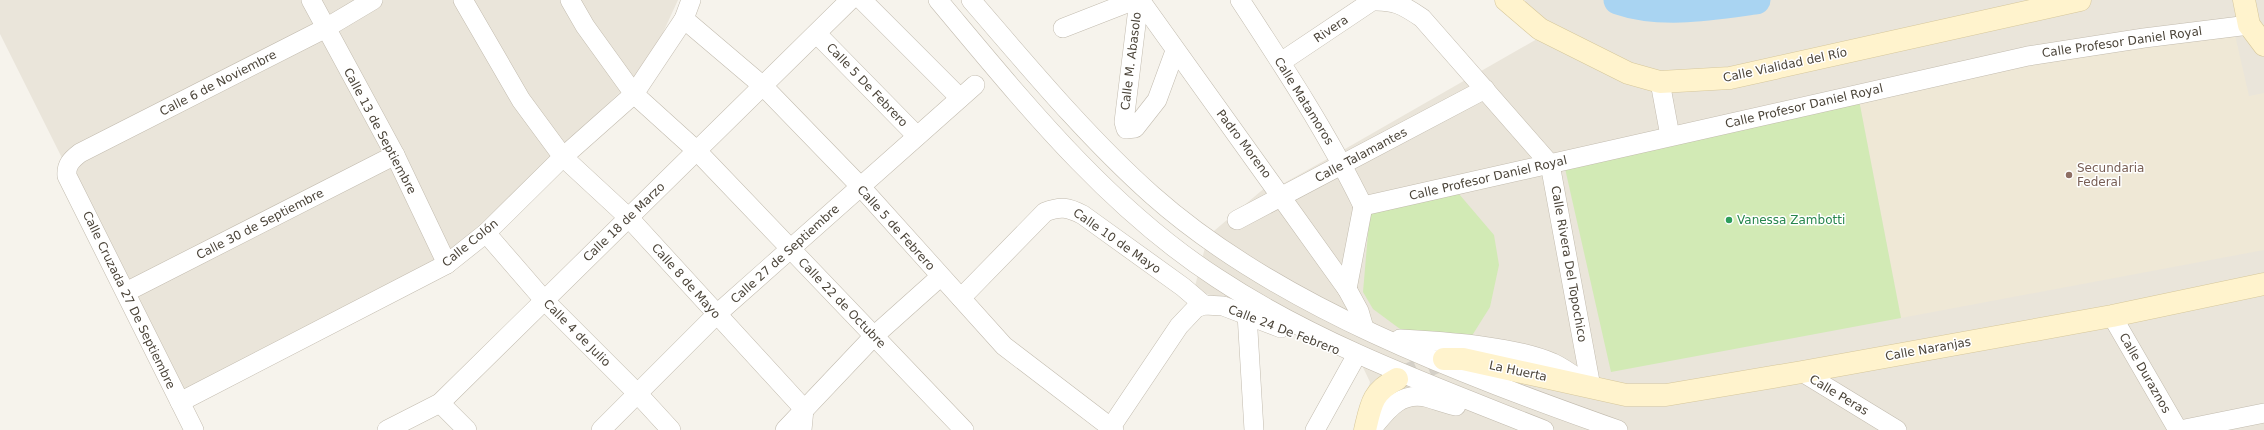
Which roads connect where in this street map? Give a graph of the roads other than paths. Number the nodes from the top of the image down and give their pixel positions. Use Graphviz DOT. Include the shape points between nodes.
graph roads {
  1 [pos="311,0"];
  2 [pos="373,0"];
  3 [pos="463,0"];
  4 [pos="570,0"];
  5 [pos="691,0"];
  6 [pos="850,0"];
  7 [pos="862,0"];
  8 [pos="938,0"];
  9 [pos="971,0"];
  10 [pos="1135,0"];
  11 [pos="1139,0"];
  12 [pos="1240,0"];
  13 [pos="1506,0"];
  14 [pos="2080,0"];
  15 [pos="2244,0"];
  16 [pos="1371,1"];
  17 [pos="684,19"];
  18 [pos="2249,25"];
  19 [pos="326,28"];
  20 [pos="1063,28"];
  21 [pos="817,34"];
  22 [pos="2264,45"];
  23 [pos="1175,51"];
  24 [pos="1281,62"];
  25 [pos="1660,82"];
  26 [pos="975,85"];
  27 [pos="763,86"];
  28 [pos="1485,89"];
  29 [pos="634,94"];
  30 [pos="960,98"];
  31 [pos="917,136"];
  32 [pos="1670,136"];
  33 [pos="697,151"];
  34 [pos="395,155"];
  35 [pos="563,157"];
  36 [pos="1550,164"];
  37 [pos="1344,165"];
  38 [pos="66,169"];
  39 [pos="860,186"];
  40 [pos="1283,196"];
  41 [pos="1363,206"];
  42 [pos="629,218"];
  43 [pos="1237,220"];
  44 [pos="486,233"];
  45 [pos="790,248"];
  46 [pos="447,264"];
  47 [pos="940,277"];
  48 [pos="2264,284"];
  49 [pos="1348,289"];
  50 [pos="126,292"];
  51 [pos="961,298"];
  52 [pos="544,300"];
  53 [pos="1204,305"];
  54 [pos="717,314"];
  55 [pos="1247,314"];
  56 [pos="2112,316"];
  57 [pos="1364,328"];
  58 [pos="874,336"];
  59 [pos="1386,338"];
  60 [pos="1444,359"];
  61 [pos="1802,372"];
  62 [pos="1397,379"];
  63 [pos="1591,387"];
  64 [pos="638,394"];
  65 [pos="180,402"];
  66 [pos="1477,403"];
  67 [pos="440,404"];
  68 [pos="804,409"];
  69 [pos="2264,413"];
  70 [pos="1111,429"];
  71 [pos="194,430"];
  72 [pos="387,430"];
  73 [pos="467,430"];
  74 [pos="601,430"];
  75 [pos="670,430"];
  76 [pos="785,430"];
  77 [pos="802,430"];
  78 [pos="964,430"];
  79 [pos="1254,430"];
  80 [pos="1315,430"];
  81 [pos="1365,430"];
  82 [pos="1372,430"];
  83 [pos="1544,430"];
  84 [pos="1618,430"];
  85 [pos="1897,430"];
  86 [pos="2179,430"];
  1 -- 19 [label="street, Calle 13 de Septiembre"];
  2 -- 19 [label="street, Calle 6 de Noviembre"];
  3 -- 35 [label="street, Calle 8 de Mayo" via="521,100"];
  4 -- 29 [label="street, Calle 22 de Octubre" via="585,26"];
  5 -- 17 [label="street, Calle Colón"];
  6 -- 21 [label="street, Calle 18 de Marzo"];
  7 -- 30 [label="street"];
  8 -- 66 [label="street" via="1032,112 1090,174 1154,231 1216,278 1280,316 1330,340"];
  9 -- 57 [label="street" via="1074,119 1152,196 1216,245 1294,293"];
  10 -- 20 [label="street"];
  11 -- 23 [label="street, Padro Moreno"];
  11 -- 23 [label="street, Calle M. Abasolo" via="1124,127 1130,130 1135,128 1157,100"];
  12 -- 24 [label="street, Calle Matamoros"];
  13 -- 25 [label="street, Calle Vialidad del Río" via="1540,29 1628,73"];
  14 -- 25 [label="street, Calle Vialidad del Río" via="1730,78"];
  15 -- 18 [label="street"];
  16 -- 24 [label="street, Rivera"];
  16 -- 28 [label="street, Rivera" via="1389,1 1406,6 1422,18"];
  17 -- 27 [label="street, Calle 5 de Febrero"];
  17 -- 29 [label="street, Calle Colón"];
  18 -- 22 [label="street"];
  18 -- 32 [label="street, Calle Profesor Daniel Royal" via="2028,56"];
  19 -- 34 [label="street, Calle 13 de Septiembre"];
  19 -- 38 [label="street, Calle 6 de Noviembre" via="80,153 71,160"];
  21 -- 27 [label="street, Calle 18 de Marzo"];
  21 -- 31 [label="street, Calle 5 De Febrero"];
  23 -- 40 [label="street, Padro Moreno"];
  24 -- 37 [label="street, Calle Matamoros"];
  25 -- 32 [label="street"];
  26 -- 30 [label="street, Calle 27 de Septiembre"];
  27 -- 33 [label="street, Calle 18 de Marzo"];
  27 -- 39 [label="street, Calle 5 de Febrero"];
  28 -- 36 [label="street"];
  28 -- 37 [label="street, Calle Talamantes"];
  29 -- 33 [label="street, Calle 22 de Octubre"];
  29 -- 35 [label="street, Calle Colón"];
  30 -- 31 [label="street, Calle 27 de Septiembre"];
  31 -- 39 [label="street, Calle 27 de Septiembre"];
  32 -- 36 [label="street, Calle Profesor Daniel Royal"];
  33 -- 42 [label="street, Calle 18 de Marzo"];
  33 -- 45 [label="street, Calle 22 de Octubre"];
  34 -- 46 [label="street, Calle 13 de Septiembre"];
  34 -- 50 [label="street, Calle 30 de Septiembre"];
  35 -- 42 [label="street, Calle 8 de Mayo"];
  35 -- 44 [label="street, Calle Colón"];
  36 -- 41 [label="street, Calle Profesor Daniel Royal"];
  36 -- 63 [label="street, Calle Rivera Del Topochico"];
  37 -- 40 [label="street, Calle Talamantes"];
  37 -- 41 [label="street, Calle Matamoros"];
  38 -- 50 [label="street, Calle Cruzada 27 De Septiembre" via="67,176"];
  39 -- 45 [label="street, Calle 27 de Septiembre"];
  39 -- 47 [label="street, Calle 5 de Febrero"];
  40 -- 43 [label="street, Calle Talamantes"];
  40 -- 49 [label="street, Padro Moreno"];
  41 -- 49 [label="street"];
  42 -- 52 [label="street, Calle 18 de Marzo"];
  42 -- 54 [label="street, Calle 8 de Mayo"];
  44 -- 46 [label="street, Calle Colón"];
  44 -- 52 [label="street, Calle 4 de Julio"];
  45 -- 54 [label="street, Calle 27 de Septiembre"];
  45 -- 58 [label="street, Calle 22 de Octubre"];
  46 -- 65 [label="street, Calle Colón"];
  47 -- 51 [label="street, Calle 5 de Febrero"];
  47 -- 58 [label="street"];
  48 -- 56 [label="street, Calle Naranjas"];
  49 -- 57 [label="street, Padro Moreno"];
  50 -- 65 [label="street, Calle Cruzada 27 De Septiembre"];
  51 -- 53 [label="street, Calle 10 de Mayo" via="1045,212 1058,207 1071,208 1082,215 1183,287"];
  51 -- 70 [label="street, Calle 5 de Febrero" via="1004,346"];
  52 -- 64 [label="street, Calle 4 de Julio"];
  52 -- 67 [label="street, Calle 18 de Marzo"];
  53 -- 55 [label="street, Calle 24 De Febrero" via="1223,306"];
  53 -- 70 [label="street" via="1189,314 1179,326"];
  54 -- 64 [label="street, Calle 27 de Septiembre"];
  54 -- 68 [label="street, Calle 8 de Mayo"];
  55 -- 79 [label="street"];
  55 -- 80 [label="street, Calle 24 De Febrero" via="1358,359"];
  56 -- 61 [label="street, Calle Naranjas"];
  56 -- 86 [label="street, Calle Duraznos"];
  57 -- 59 [label="street"];
  58 -- 68 [label="street"];
  58 -- 78 [label="street, Calle 22 de Octubre"];
  59 -- 63 [label="street" via="1466,344 1520,353 1553,363"];
  59 -- 84 [label="street" via="1468,375"];
  60 -- 63 [label="street, La Huerta" via="1463,359"];
  61 -- 63 [label="street, Calle Naranjas" via="1648,396 1626,395"];
  61 -- 85 [label="street, Calle Peras"];
  62 -- 81 [label="street" via="1376,393"];
  64 -- 74 [label="street, Calle 27 de Septiembre"];
  64 -- 75 [label="street, Calle 4 de Julio"];
  65 -- 71 [label="street, Calle Cruzada 27 De Septiembre"];
  66 -- 82 [label="street" via="1457,406 1416,395 1406,397 1386,412"];
  66 -- 83 [label="street"];
  67 -- 72 [label="street, Calle 18 de Marzo"];
  67 -- 73 [label="street"];
  68 -- 76 [label="street"];
  68 -- 77 [label="street"];
  69 -- 86 [label="street"];
}
